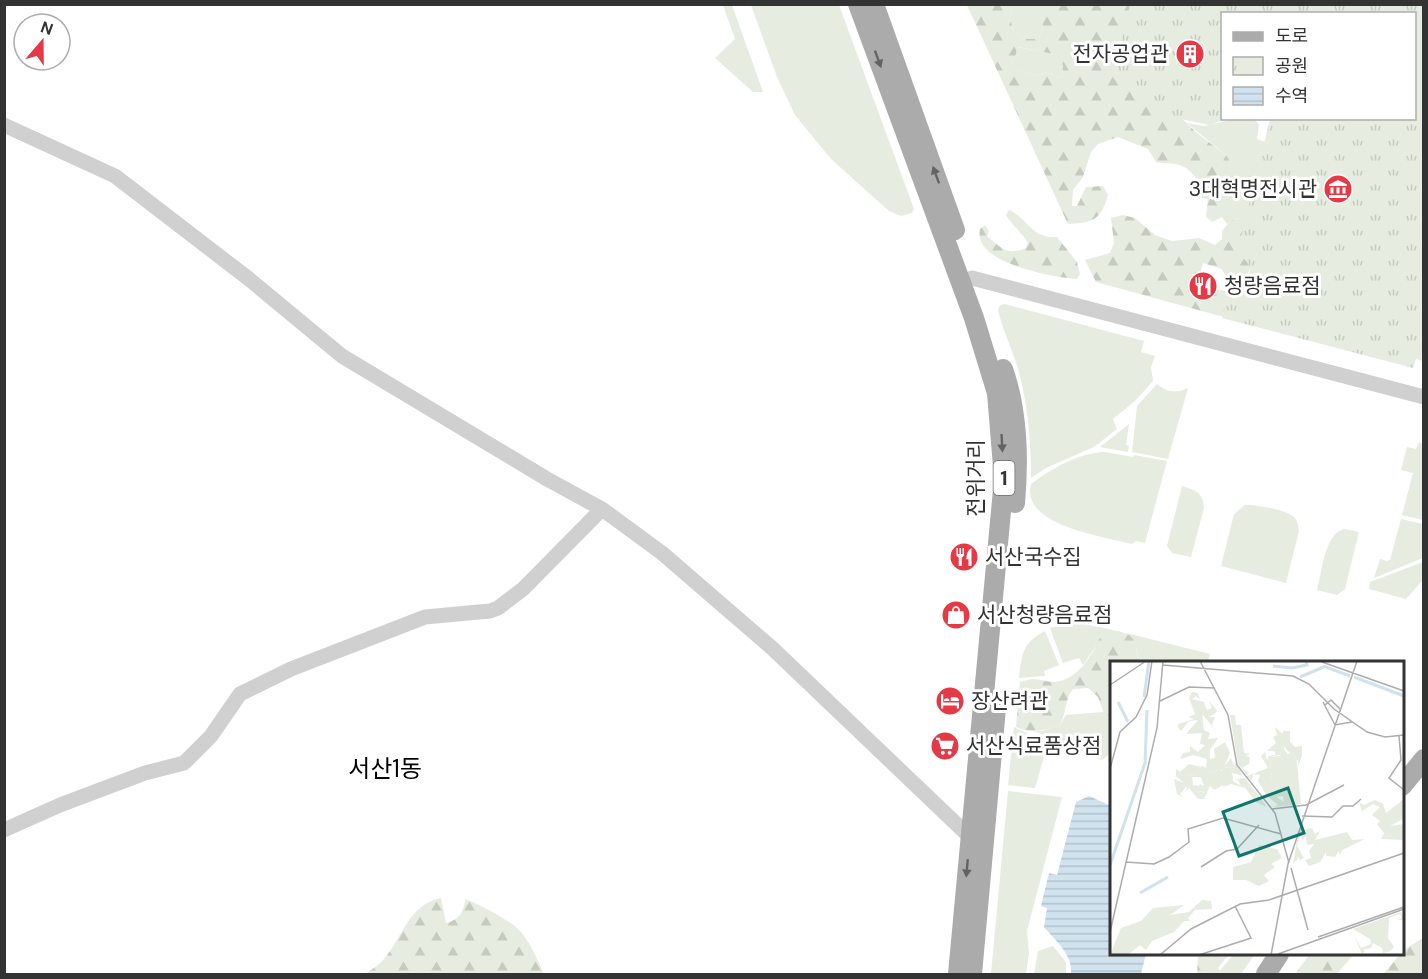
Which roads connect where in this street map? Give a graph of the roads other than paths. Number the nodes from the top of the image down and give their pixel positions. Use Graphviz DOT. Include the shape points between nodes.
graph roads {
  1 [pos="858,4"];
  2 [pos="874,4"];
  3 [pos="4,125"];
  4 [pos="972,278"];
  5 [pos="1424,397"];
  6 [pos="602,509"];
  7 [pos="1424,759"];
  8 [pos="1404,784"];
  9 [pos="4,830"];
  10 [pos="970,837"];
  11 [pos="1278,955"];
  12 [pos="958,975"];
  13 [pos="972,975"];
  14 [pos="1266,975"];
  1 -- 10 [label="main road, 전위거리 / 1, one-way" via="974,318 997,393 1004,479"];
  4 -- 2 [label="main road, 전위거리 / 1, one-way"];
  3 -- 6 [label="street" via="116,176 342,356"];
  4 -- 5 [label="street"];
  4 -- 13 [label="main road, 전위거리 / 1" via="1010,390 1017,474"];
  6 -- 9 [label="street" via="523,589 498,608 425,617 291,669 240,694 211,736 184,763 145,773"];
  6 -- 10 [label="street" via="662,553 772,648"];
  7 -- 8 [label="main road"];
  10 -- 12 [label="main road, 전위거리 / 1, one-way"];
  11 -- 14 [label="main road"];
}
